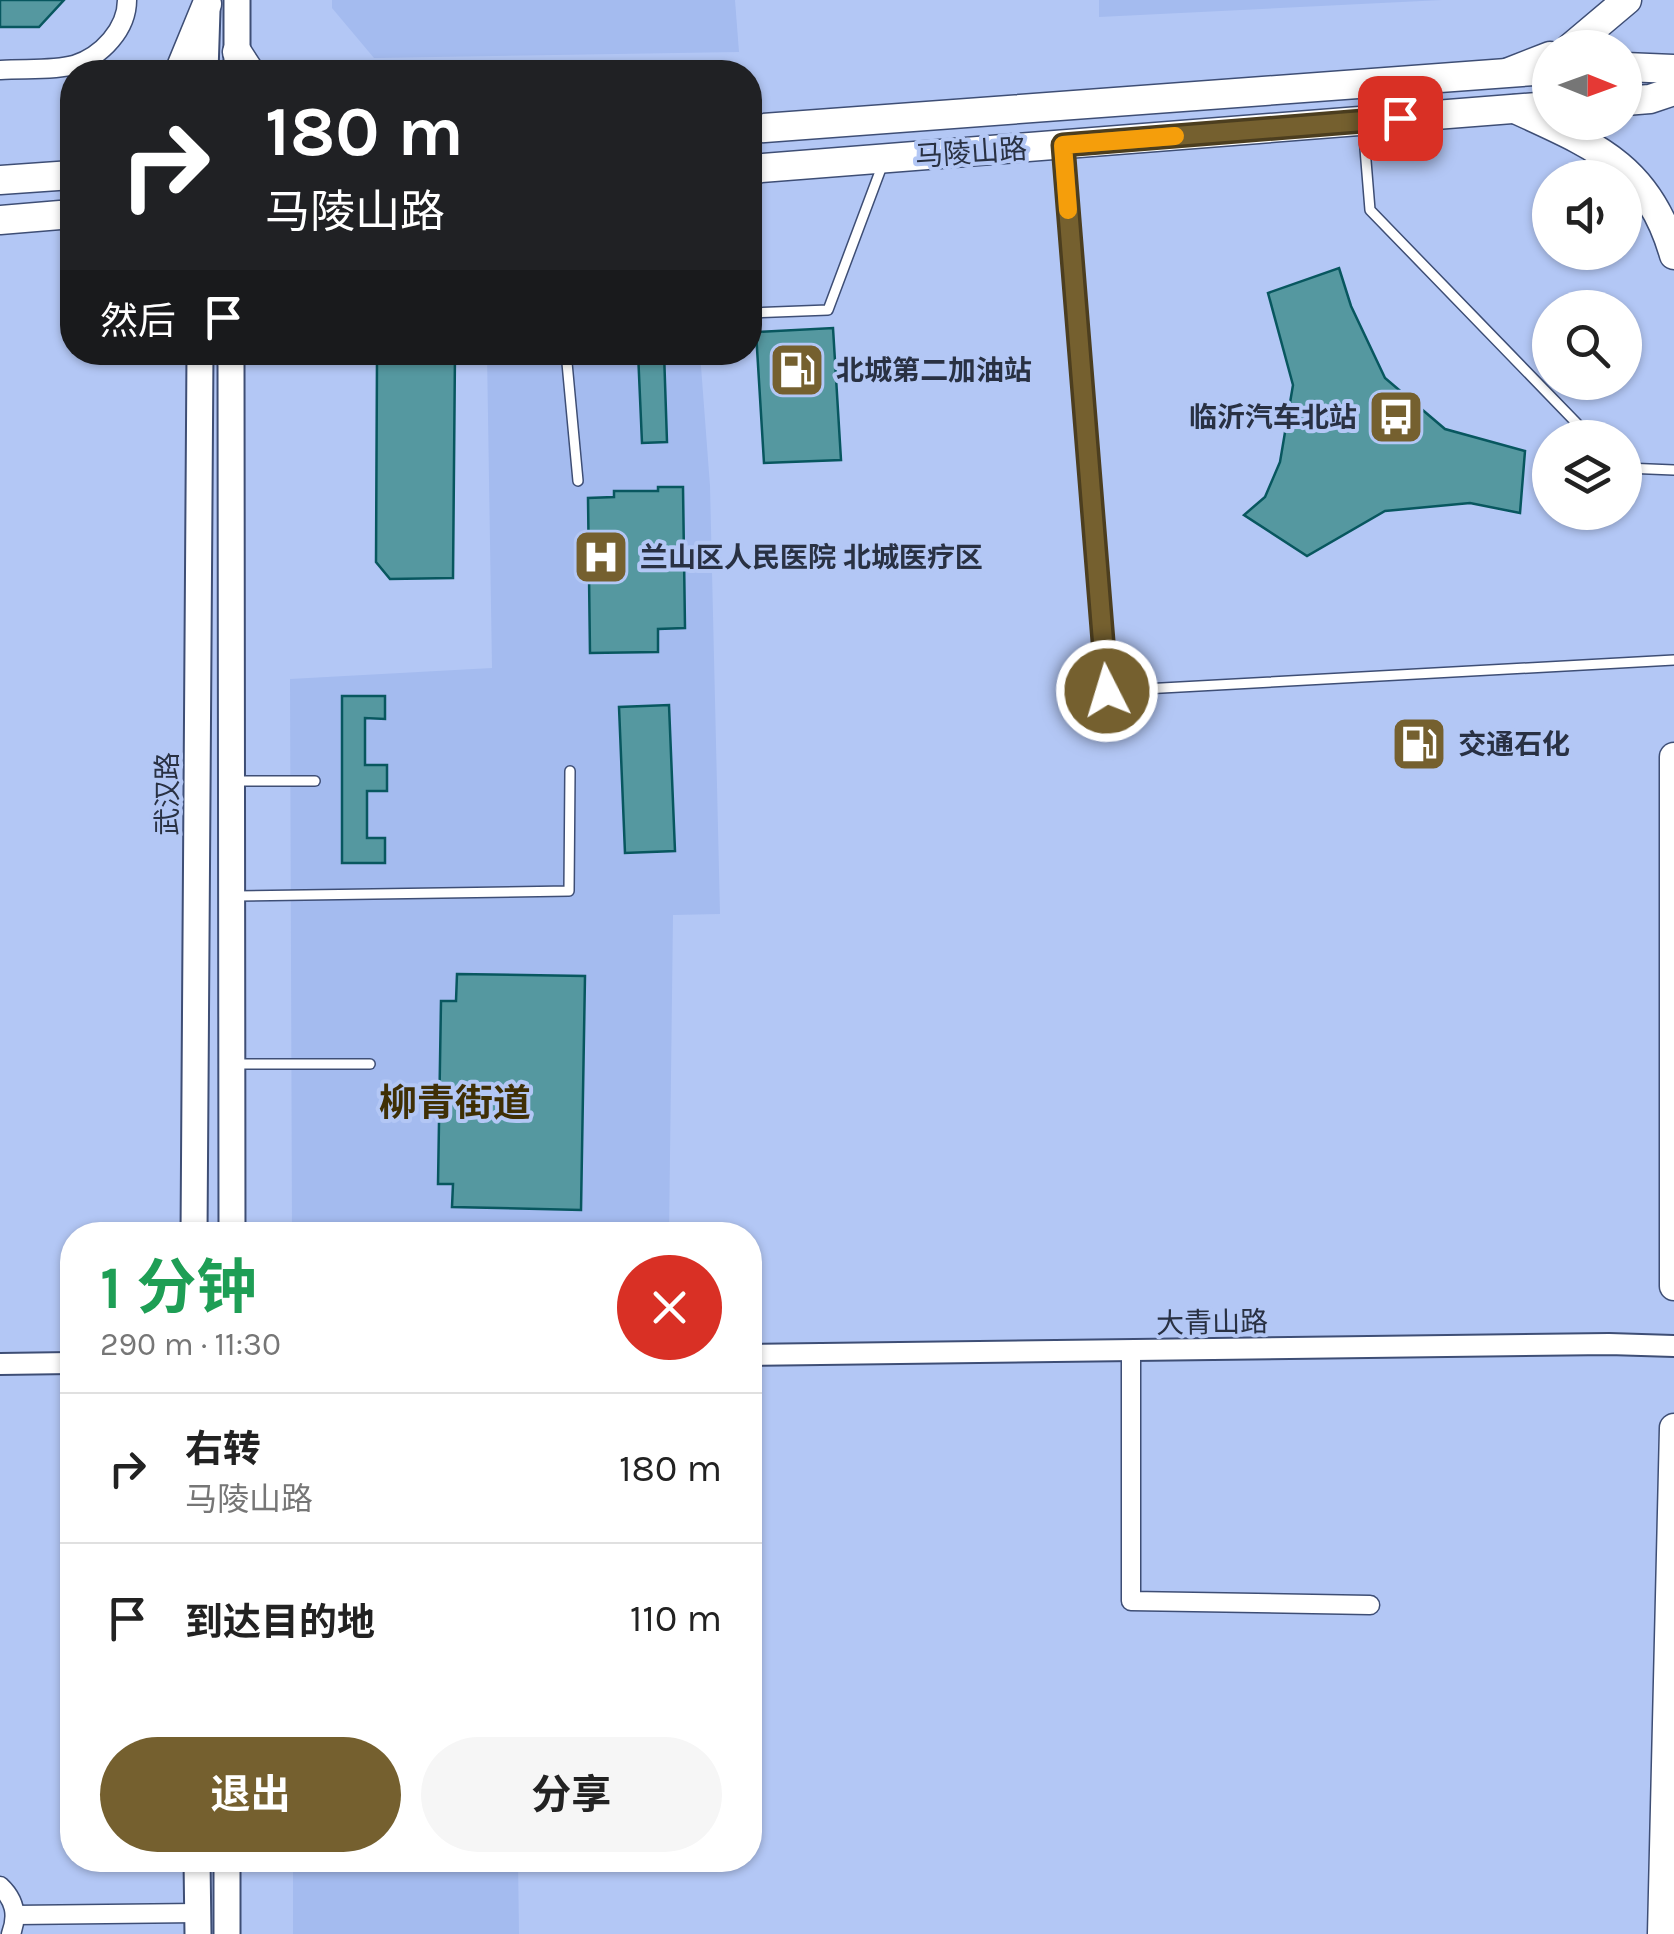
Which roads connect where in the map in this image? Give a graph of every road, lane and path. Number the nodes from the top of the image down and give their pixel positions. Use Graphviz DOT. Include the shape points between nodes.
graph roads {
  1 [pos="127,0"];
  2 [pos="237,0"];
  3 [pos="1627,0"];
  4 [pos="207,2"];
  5 [pos="1591,30"];
  6 [pos="83,60"];
  7 [pos="184,60"];
  8 [pos="205,60"];
  9 [pos="241,60"];
  10 [pos="1532,63"];
  11 [pos="60,66"];
  12 [pos="1642,66"];
  13 [pos="0,70"];
  14 [pos="1674,70"];
  15 [pos="1532,71"];
  16 [pos="1509,72"];
  17 [pos="1674,90"];
  18 [pos="1642,100"];
  19 [pos="1532,108"];
  20 [pos="1515,109"];
  21 [pos="1362,121"];
  22 [pos="762,128"];
  23 [pos="1063,145"];
  24 [pos="885,159"];
  25 [pos="762,167"];
  26 [pos="60,168"];
  27 [pos="60,175"];
  28 [pos="34,178"];
  29 [pos="0,180"];
  30 [pos="60,217"];
  31 [pos="0,220"];
  32 [pos="1674,255"];
  33 [pos="762,313"];
  34 [pos="200,365"];
  35 [pos="231,365"];
  36 [pos="567,365"];
  37 [pos="1574,420"];
  38 [pos="1642,469"];
  39 [pos="1674,470"];
  40 [pos="578,481"];
  41 [pos="1674,660"];
  42 [pos="1674,757"];
  43 [pos="570,771"];
  44 [pos="232,781"];
  45 [pos="315,781"];
  46 [pos="232,896"];
  47 [pos="232,1064"];
  48 [pos="370,1064"];
  49 [pos="194,1222"];
  50 [pos="232,1222"];
  51 [pos="1674,1286"];
  52 [pos="1674,1346"];
  53 [pos="1130,1350"];
  54 [pos="762,1355"];
  55 [pos="60,1363"];
  56 [pos="0,1364"];
  57 [pos="1674,1428"];
  58 [pos="1370,1605"];
  59 [pos="198,1872"];
  60 [pos="227,1872"];
  61 [pos="0,1886"];
  62 [pos="13,1924"];
  63 [pos="198,1924"];
  64 [pos="226,1934"];
  65 [pos="1662,1934"];
  1 -- 6 [label="street" via="127,13 107,46"];
  2 -- 9 [label="main road"];
  3 -- 5 [label="main road"];
  4 -- 7 [label="main road"];
  4 -- 8 [label="main road"];
  10 -- 16 [label="main road"];
  11 -- 13 [label="street"];
  12 -- 14 [label="main road"];
  15 -- 16 [label="main road, 马陵山路"];
  16 -- 22 [label="main road, 马陵山路"];
  17 -- 18 [label="main road"];
  19 -- 20 [label="main road, 马陵山路"];
  20 -- 21 [label="main road, 马陵山路"];
  20 -- 32 [label="main road" via="1584,141 1632,174"];
  21 -- 23 [label="main road, 马陵山路"];
  21 -- 37 [label="lane" via="1370,210"];
  23 -- 24 [label="main road, 马陵山路"];
  23 -- 41 [label="lane" via="1107,691"];
  24 -- 25 [label="main road, 马陵山路"];
  24 -- 33 [label="lane" via="828,310"];
  26 -- 28 [label="main road"];
  27 -- 28 [label="main road"];
  28 -- 29 [label="main road"];
  30 -- 31 [label="main road"];
  34 -- 49 [label="main road, 武汉路"];
  35 -- 44 [label="main road"];
  36 -- 40 [label="lane"];
  38 -- 39 [label="lane"];
  42 -- 51 [label="main road"];
  43 -- 46 [label="lane" via="569,891"];
  44 -- 45 [label="lane"];
  44 -- 46 [label="main road"];
  46 -- 47 [label="main road"];
  47 -- 48 [label="lane"];
  47 -- 50 [label="main road"];
  52 -- 53 [label="street, 大青山路"];
  53 -- 54 [label="street, 大青山路"];
  53 -- 58 [label="street" via="1130,1601"];
  55 -- 56 [label="street"];
  57 -- 65 [label="main road"];
  59 -- 63 [label="main road"];
  60 -- 64 [label="main road"];
  61 -- 62 [label="street" via="10,1896"];
  62 -- 63 [label="street"];
}
